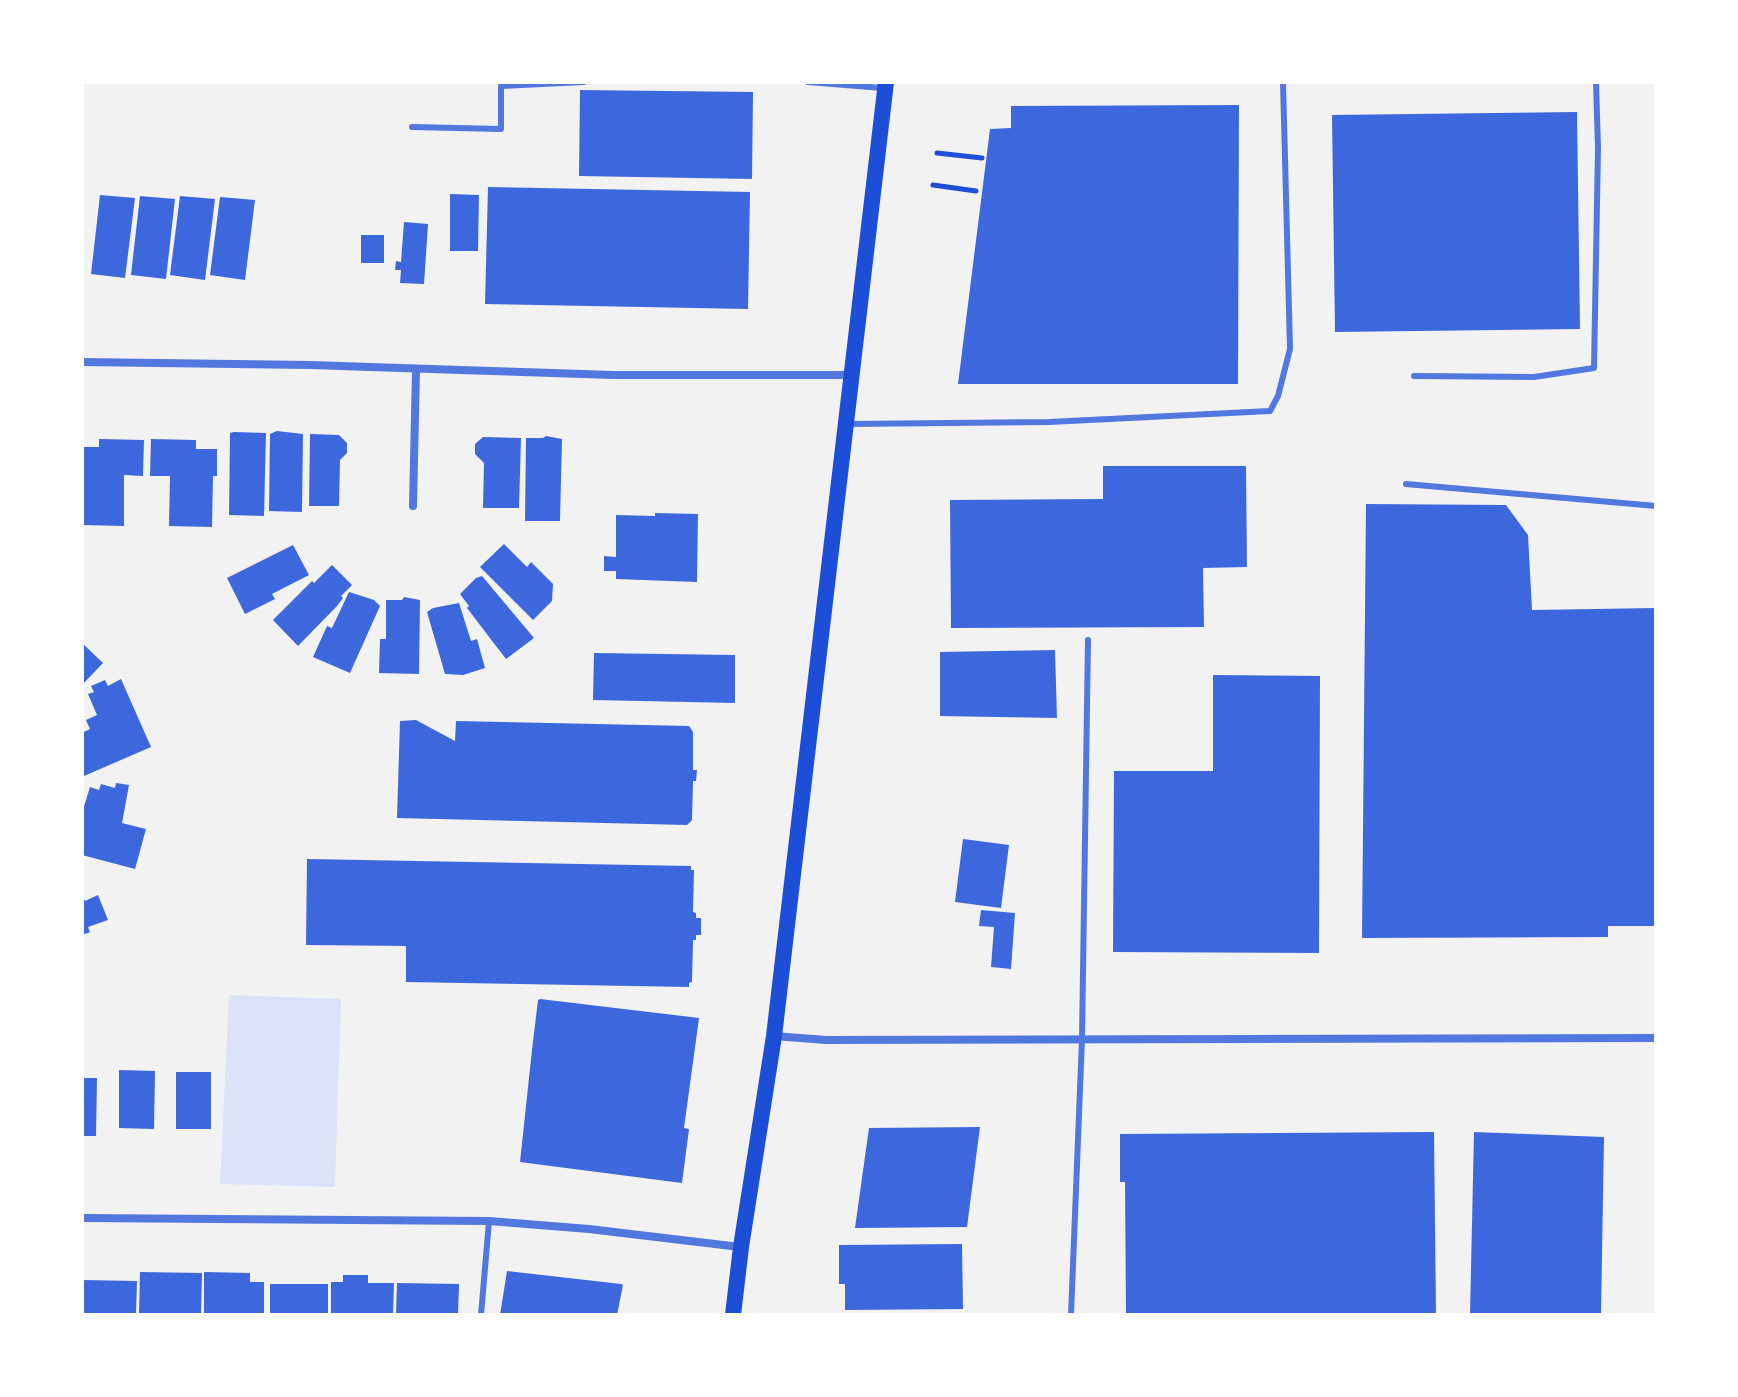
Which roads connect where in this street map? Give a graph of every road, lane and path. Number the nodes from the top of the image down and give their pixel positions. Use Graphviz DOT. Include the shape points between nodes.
graph roads {
  1 [pos="584,82"];
  2 [pos="808,82"];
  3 [pos="1283,82"];
  4 [pos="1596,82"];
  5 [pos="886,85"];
  6 [pos="412,127"];
  7 [pos="937,153"];
  8 [pos="982,158"];
  9 [pos="933,185"];
  10 [pos="976,191"];
  11 [pos="82,362"];
  12 [pos="416,370"];
  13 [pos="850,375"];
  14 [pos="1414,376"];
  15 [pos="845,424"];
  16 [pos="1406,484"];
  17 [pos="413,506"];
  18 [pos="1656,506"];
  19 [pos="1088,640"];
  20 [pos="774,1036"];
  21 [pos="1656,1038"];
  22 [pos="1082,1039"];
  23 [pos="82,1218"];
  24 [pos="489,1221"];
  25 [pos="741,1247"];
  26 [pos="481,1315"];
  27 [pos="733,1315"];
  28 [pos="1071,1315"];
  1 -- 6 [label="lane" via="501,86 501,129"];
  2 -- 5 [label="lane"];
  3 -- 15 [label="lane" via="1290,349 1270,411 1049,422"];
  4 -- 14 [label="lane" via="1594,368 1534,377"];
  5 -- 13 [label="main road"];
  7 -- 8 [label="path"];
  9 -- 10 [label="path"];
  11 -- 12 [label="street"];
  12 -- 13 [label="street"];
  12 -- 17 [label="street"];
  13 -- 15 [label="main road"];
  15 -- 20 [label="main road"];
  16 -- 18 [label="lane"];
  19 -- 22 [label="lane"];
  20 -- 22 [label="street"];
  20 -- 25 [label="main road"];
  21 -- 22 [label="street"];
  22 -- 28 [label="lane"];
  23 -- 24 [label="street"];
  24 -- 25 [label="street"];
  24 -- 26 [label="lane"];
  25 -- 27 [label="main road"];
}
